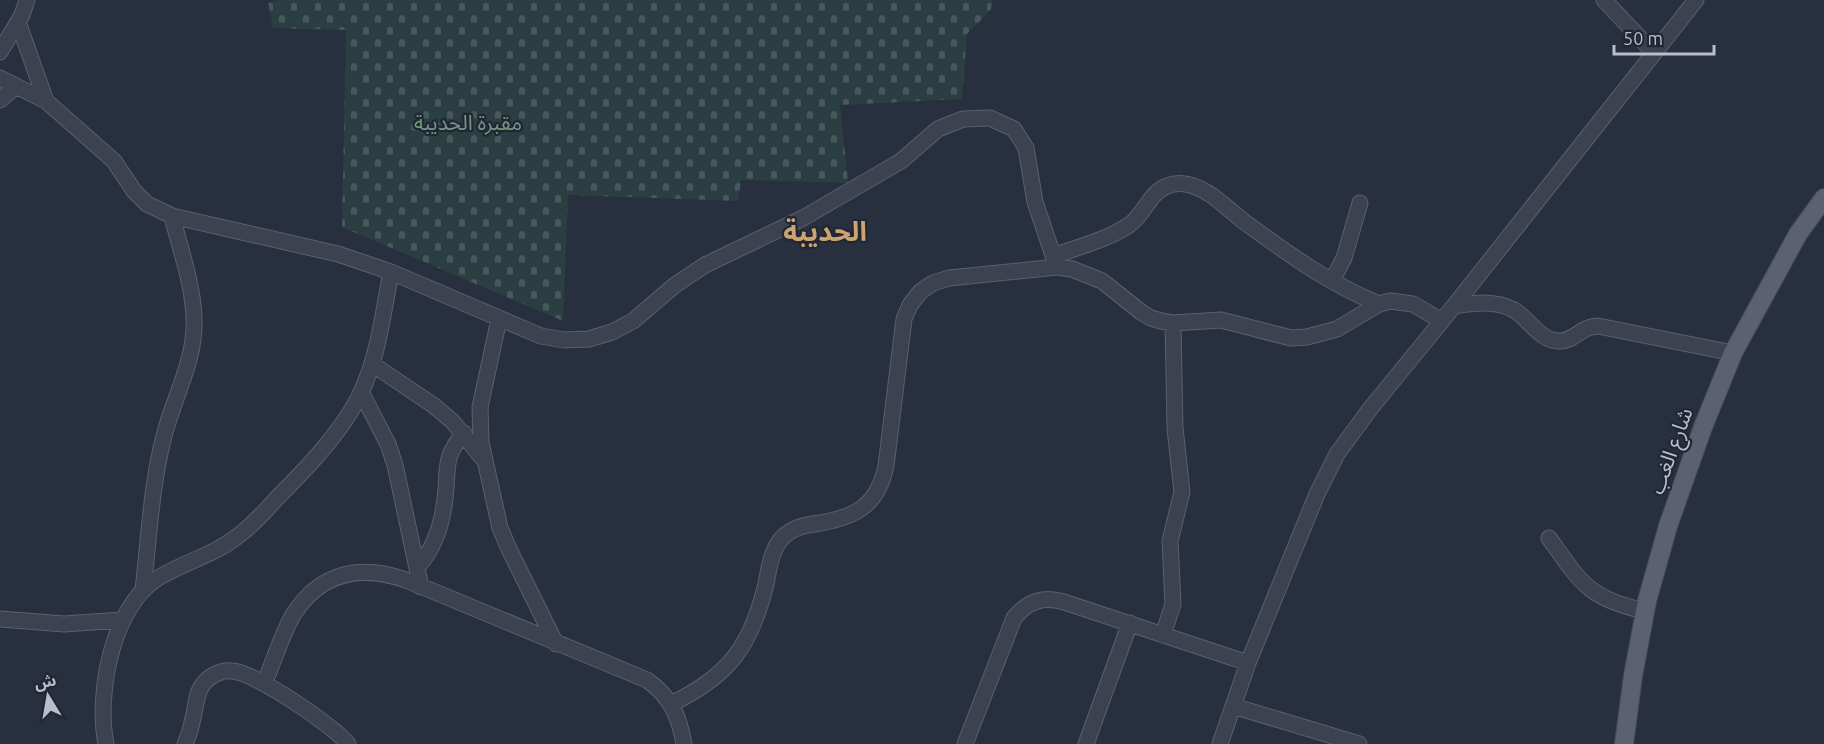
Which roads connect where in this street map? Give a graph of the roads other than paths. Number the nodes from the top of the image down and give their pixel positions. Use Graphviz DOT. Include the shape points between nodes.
graph roads {
  1 [pos="27,0"];
  2 [pos="1604,0"];
  3 [pos="1696,0"];
  4 [pos="18,22"];
  5 [pos="0,52"];
  6 [pos="1654,53"];
  7 [pos="0,78"];
  8 [pos="15,87"];
  9 [pos="0,100"];
  10 [pos="46,101"];
  11 [pos="1824,198"];
  12 [pos="1360,202"];
  13 [pos="172,216"];
  14 [pos="1055,262"];
  15 [pos="391,272"];
  16 [pos="1332,281"];
  17 [pos="1379,304"];
  18 [pos="1454,306"];
  19 [pos="499,319"];
  20 [pos="1442,321"];
  21 [pos="1173,323"];
  22 [pos="1733,352"];
  23 [pos="372,364"];
  24 [pos="361,392"];
  25 [pos="464,433"];
  26 [pos="485,461"];
  27 [pos="1549,538"];
  28 [pos="417,567"];
  29 [pos="421,587"];
  30 [pos="143,590"];
  31 [pos="1645,611"];
  32 [pos="0,619"];
  33 [pos="122,620"];
  34 [pos="1130,623"];
  35 [pos="1163,635"];
  36 [pos="556,644"];
  37 [pos="1248,663"];
  38 [pos="264,684"];
  39 [pos="671,704"];
  40 [pos="1233,706"];
  41 [pos="106,744"];
  42 [pos="185,744"];
  43 [pos="348,744"];
  44 [pos="684,744"];
  45 [pos="965,744"];
  46 [pos="1086,744"];
  47 [pos="1220,744"];
  48 [pos="1359,744"];
  49 [pos="1624,744"];
  1 -- 4 [label="street"];
  2 -- 6 [label="street"];
  3 -- 6 [label="street"];
  4 -- 5 [label="street"];
  4 -- 10 [label="street"];
  6 -- 18 [label="street"];
  7 -- 8 [label="street"];
  8 -- 9 [label="street"];
  8 -- 10 [label="street"];
  10 -- 13 [label="street" via="114,161 147,204"];
  11 -- 22 [label="main road, شارع الغب" via="1798,234"];
  12 -- 16 [label="street" via="1344,258"];
  13 -- 15 [label="street" via="338,254"];
  13 -- 30 [label="street" via="189,284 194,318 192,347 162,446"];
  14 -- 16 [label="street" via="1131,224 1160,189 1180,183 1221,203"];
  14 -- 19 [label="street" via="1035,202 1026,148 1014,129 990,118 963,119 938,129 900,161 803,218 705,265 633,321 612,332 589,339 564,340 540,336"];
  14 -- 21 [label="street" via="1102,281 1150,318"];
  14 -- 39 [label="street" via="948,278 920,292 904,319 886,466 877,493 868,504 843,519 801,526 785,535 774,551 759,613 749,636 710,682"];
  15 -- 19 [label="street"];
  15 -- 23 [label="street"];
  16 -- 17 [label="street"];
  17 -- 20 [label="street" via="1413,304"];
  17 -- 21 [label="street" via="1337,329 1307,337 1291,338 1221,320"];
  18 -- 20 [label="street"];
  18 -- 22 [label="street" via="1485,303 1512,309 1547,339 1560,342 1585,328 1598,326"];
  19 -- 26 [label="street" via="480,407"];
  20 -- 37 [label="street" via="1337,454"];
  21 -- 35 [label="street" via="1175,428 1182,492 1170,541 1173,604"];
  22 -- 31 [label="main road, شارع الغب" via="1668,526"];
  23 -- 24 [label="street"];
  23 -- 25 [label="street" via="434,405"];
  24 -- 28 [label="street" via="395,465"];
  24 -- 30 [label="street" via="336,432 249,527 223,547 172,570"];
  25 -- 26 [label="street"];
  25 -- 28 [label="street" via="448,461 445,500 435,540"];
  26 -- 36 [label="street" via="500,528"];
  27 -- 31 [label="street" via="1592,592 1613,603"];
  28 -- 29 [label="street"];
  29 -- 36 [label="street"];
  29 -- 38 [label="street" via="385,573 363,571 342,575 322,585 292,617"];
  30 -- 33 [label="street"];
  31 -- 49 [label="main road, شارع الغب"];
  32 -- 33 [label="street" via="64,624"];
  33 -- 41 [label="street" via="110,657 103,710"];
  34 -- 35 [label="street"];
  34 -- 45 [label="street" via="1053,599 1041,599 1021,609 1014,618"];
  34 -- 46 [label="street"];
  35 -- 37 [label="street"];
  36 -- 39 [label="street" via="647,680"];
  37 -- 40 [label="street"];
  38 -- 42 [label="street" via="234,671 212,675 199,692"];
  38 -- 43 [label="street" via="336,731"];
  39 -- 44 [label="street"];
  40 -- 47 [label="street"];
  40 -- 48 [label="street"];
}
